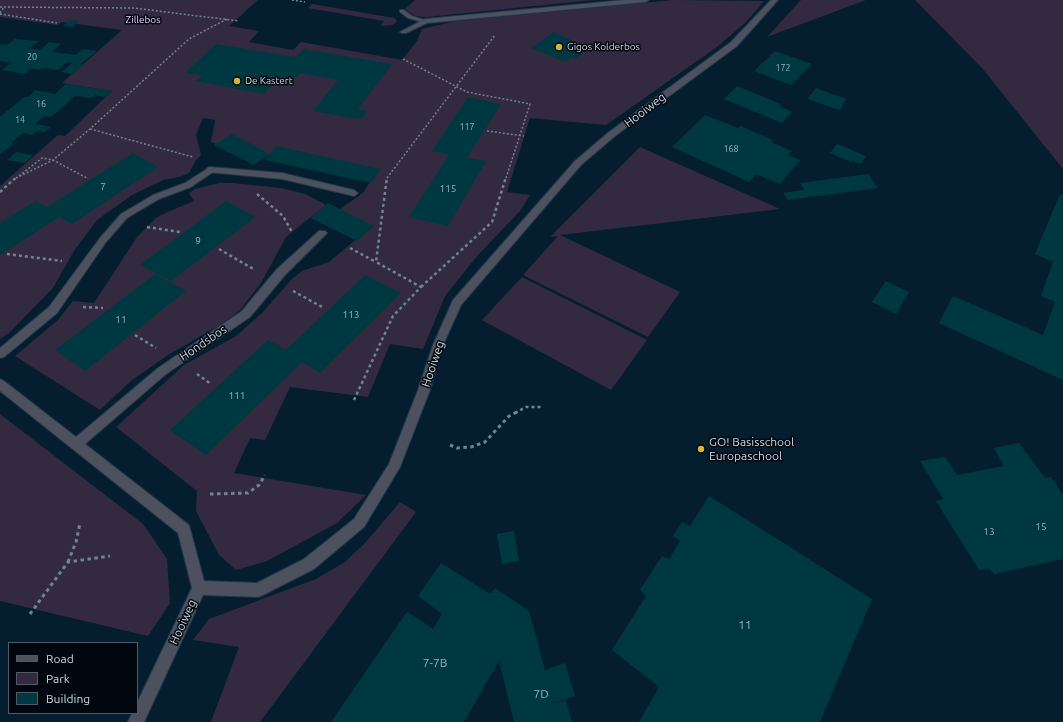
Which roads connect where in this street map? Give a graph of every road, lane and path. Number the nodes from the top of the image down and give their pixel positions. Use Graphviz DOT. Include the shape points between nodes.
graph roads {
  1 [pos="292,0"];
  2 [pos="646,0"];
  3 [pos="775,0"];
  4 [pos="305,2"];
  5 [pos="0,7"];
  6 [pos="4,7"];
  7 [pos="402,11"];
  8 [pos="512,12"];
  9 [pos="0,14"];
  10 [pos="227,19"];
  11 [pos="239,21"];
  12 [pos="425,21"];
  13 [pos="57,23"];
  14 [pos="404,32"];
  15 [pos="403,59"];
  16 [pos="456,86"];
  17 [pos="90,129"];
  18 [pos="487,131"];
  19 [pos="519,135"];
  20 [pos="524,136"];
  21 [pos="195,157"];
  22 [pos="52,160"];
  23 [pos="87,178"];
  24 [pos="13,180"];
  25 [pos="0,192"];
  26 [pos="254,192"];
  27 [pos="354,193"];
  28 [pos="146,227"];
  29 [pos="180,232"];
  30 [pos="292,232"];
  31 [pos="322,233"];
  32 [pos="350,248"];
  33 [pos="219,249"];
  34 [pos="7,254"];
  35 [pos="67,261"];
  36 [pos="376,262"];
  37 [pos="257,271"];
  38 [pos="421,287"];
  39 [pos="289,288"];
  40 [pos="80,306"];
  41 [pos="103,308"];
  42 [pos="324,308"];
  43 [pos="135,335"];
  44 [pos="159,350"];
  45 [pos="0,354"];
  46 [pos="194,372"];
  47 [pos="0,384"];
  48 [pos="211,384"];
  49 [pos="354,400"];
  50 [pos="543,407"];
  51 [pos="76,444"];
  52 [pos="450,446"];
  53 [pos="265,475"];
  54 [pos="210,494"];
  55 [pos="80,524"];
  56 [pos="110,556"];
  57 [pos="68,562"];
  58 [pos="198,588"];
  59 [pos="30,614"];
  60 [pos="136,722"];
  1 -- 4 [label="path"];
  2 -- 8 [label="street"];
  3 -- 58 [label="street, Hooiweg" via="734,44 612,134 578,163 457,304 438,345 424,390 394,467 359,523 309,564 258,590"];
  5 -- 6 [label="path"];
  6 -- 9 [label="path"];
  6 -- 10 [label="path" via="133,8"];
  7 -- 12 [label="street" via="410,17"];
  8 -- 12 [label="street"];
  8 -- 16 [label="path"];
  9 -- 13 [label="path"];
  10 -- 11 [label="path"];
  10 -- 17 [label="path" via="189,38"];
  12 -- 14 [label="street"];
  15 -- 16 [label="path"];
  16 -- 19 [label="path" via="467,92 530,104"];
  16 -- 36 [label="path" via="386,179"];
  17 -- 21 [label="path"];
  17 -- 22 [label="path"];
  18 -- 19 [label="path"];
  19 -- 20 [label="path"];
  19 -- 38 [label="path" via="492,222"];
  22 -- 23 [label="path"];
  22 -- 24 [label="path"];
  22 -- 24 [label="path" via="42,158"];
  24 -- 25 [label="path"];
  26 -- 30 [label="path" via="282,216"];
  27 -- 45 [label="street" via="282,176 210,170 188,185 156,198 124,216 103,240 53,310"];
  28 -- 29 [label="path"];
  31 -- 51 [label="street, Hondsbos" via="282,272 246,314 162,371"];
  32 -- 36 [label="path"];
  33 -- 37 [label="path"];
  34 -- 35 [label="path"];
  36 -- 38 [label="path"];
  38 -- 49 [label="path" via="393,316"];
  39 -- 42 [label="path"];
  40 -- 41 [label="path"];
  43 -- 44 [label="path"];
  46 -- 48 [label="path"];
  47 -- 51 [label="street"];
  50 -- 52 [label="path" via="526,407 509,416 485,442 471,447"];
  51 -- 58 [label="street" via="184,529"];
  53 -- 54 [label="path" via="259,485 248,492"];
  55 -- 57 [label="path"];
  56 -- 57 [label="path"];
  57 -- 59 [label="path"];
  58 -- 60 [label="street, Hooiweg"];
}
